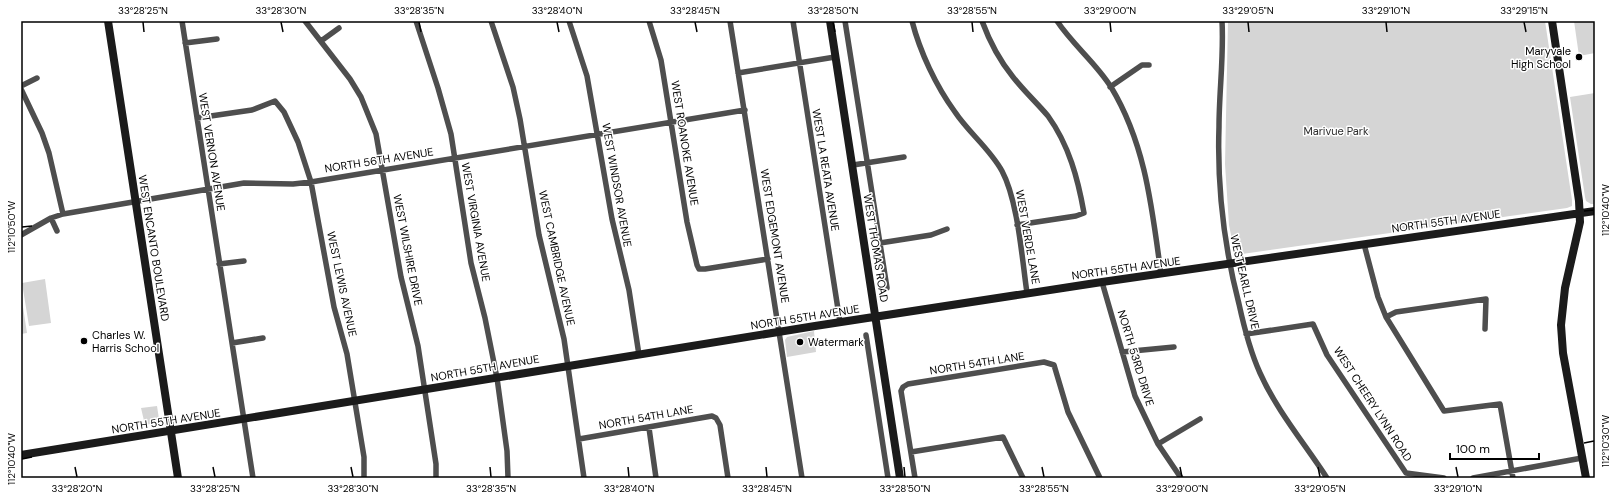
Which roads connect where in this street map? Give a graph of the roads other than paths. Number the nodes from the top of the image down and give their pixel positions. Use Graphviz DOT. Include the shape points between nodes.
graph roads {
  1 [pos="108,21"];
  2 [pos="182,21"];
  3 [pos="305,21"];
  4 [pos="416,21"];
  5 [pos="491,21"];
  6 [pos="569,21"];
  7 [pos="649,21"];
  8 [pos="730,21"];
  9 [pos="793,21"];
  10 [pos="830,21"];
  11 [pos="845,21"];
  12 [pos="912,21"];
  13 [pos="982,21"];
  14 [pos="1057,21"];
  15 [pos="1222,21"];
  16 [pos="1552,21"];
  17 [pos="339,28"];
  18 [pos="216,38"];
  19 [pos="321,41"];
  20 [pos="185,43"];
  21 [pos="835,57"];
  22 [pos="800,63"];
  23 [pos="1149,65"];
  24 [pos="738,73"];
  25 [pos="37,78"];
  26 [pos="21,86"];
  27 [pos="1110,87"];
  28 [pos="21,89"];
  29 [pos="745,110"];
  30 [pos="196,118"];
  31 [pos="672,122"];
  32 [pos="598,134"];
  33 [pos="525,146"];
  34 [pos="904,157"];
  35 [pos="455,158"];
  36 [pos="867,163"];
  37 [pos="853,165"];
  38 [pos="382,170"];
  39 [pos="311,182"];
  40 [pos="208,189"];
  41 [pos="136,201"];
  42 [pos="1595,211"];
  43 [pos="1580,213"];
  44 [pos="63,214"];
  45 [pos="51,218"];
  46 [pos="1017,225"];
  47 [pos="947,229"];
  48 [pos="57,231"];
  49 [pos="21,235"];
  50 [pos="880,243"];
  51 [pos="1364,244"];
  52 [pos="768,259"];
  53 [pos="244,261"];
  54 [pos="219,264"];
  55 [pos="1229,264"];
  56 [pos="1161,274"];
  57 [pos="1102,282"];
  58 [pos="887,288"];
  59 [pos="1027,293"];
  60 [pos="876,316"];
  61 [pos="1386,317"];
  62 [pos="840,322"];
  63 [pos="1484,329"];
  64 [pos="779,332"];
  65 [pos="1246,334"];
  66 [pos="866,336"];
  67 [pos="263,338"];
  68 [pos="232,343"];
  69 [pos="1174,348"];
  70 [pos="1122,352"];
  71 [pos="639,355"];
  72 [pos="568,366"];
  73 [pos="883,367"];
  74 [pos="872,368"];
  75 [pos="497,378"];
  76 [pos="424,390"];
  77 [pos="354,402"];
  78 [pos="244,419"];
  79 [pos="1200,419"];
  80 [pos="649,428"];
  81 [pos="171,431"];
  82 [pos="579,439"];
  83 [pos="1158,444"];
  84 [pos="911,452"];
  85 [pos="21,455"];
  86 [pos="1582,458"];
  87 [pos="1512,471"];
  88 [pos="178,478"];
  89 [pos="253,478"];
  90 [pos="364,478"];
  91 [pos="436,478"];
  92 [pos="508,478"];
  93 [pos="584,478"];
  94 [pos="656,478"];
  95 [pos="728,478"];
  96 [pos="802,478"];
  97 [pos="888,478"];
  98 [pos="900,478"];
  99 [pos="915,478"];
  100 [pos="1023,478"];
  101 [pos="1100,478"];
  102 [pos="1181,478"];
  103 [pos="1327,478"];
  104 [pos="1444,478"];
  105 [pos="1473,478"];
  106 [pos="1513,478"];
  107 [pos="1586,478"];
  1 -- 41 [label="street, WEST ENCANTO BOULEVARD"];
  2 -- 20 [label="street, WEST VERNON AVENUE"];
  3 -- 19 [label="street, WEST WILSHIRE DRIVE"];
  4 -- 35 [label="street, WEST VIRGINIA AVENUE" via="446,114"];
  5 -- 33 [label="street, WEST CAMBRIDGE AVENUE" via="513,87"];
  6 -- 32 [label="street, WEST WINDSOR AVENUE" via="587,76"];
  7 -- 31 [label="street, WEST ROANOKE AVENUE" via="661,60"];
  8 -- 24 [label="street, WEST EDGEMONT AVENUE"];
  9 -- 22 [label="street, WEST LA REATA AVENUE"];
  10 -- 21 [label="street, WEST THOMAS ROAD"];
  11 -- 36 [label="street, WEST THOMAS ROAD"];
  12 -- 46 [label="street, WEST VERDE LANE" via="933,76 951,106 1002,171 1012,193"];
  13 -- 46 [label="street" via="995,50 1012,76 1048,117 1060,135 1077,176 1084,213"];
  14 -- 27 [label="street" via="1068,38 1087,56"];
  15 -- 55 [label="street, WEST EARLL DRIVE" via="1219,169 1223,233"];
  16 -- 43 [label="street"];
  17 -- 19 [label="street"];
  18 -- 20 [label="street"];
  19 -- 38 [label="street, WEST WILSHIRE DRIVE" via="364,102 376,134"];
  20 -- 30 [label="street, WEST VERNON AVENUE"];
  21 -- 22 [label="street"];
  21 -- 37 [label="street, WEST THOMAS ROAD"];
  22 -- 24 [label="street"];
  22 -- 62 [label="street, WEST LA REATA AVENUE"];
  23 -- 27 [label="street" via="1142,65"];
  24 -- 29 [label="street, WEST EDGEMONT AVENUE"];
  25 -- 26 [label="street"];
  27 -- 56 [label="street" via="1136,139 1143,161"];
  28 -- 44 [label="street" via="49,153"];
  29 -- 31 [label="street, NORTH 56TH AVENUE"];
  29 -- 52 [label="street, WEST EDGEMONT AVENUE"];
  30 -- 39 [label="street, WEST LEWIS AVENUE" via="252,110 275,101 284,112 298,142"];
  30 -- 40 [label="street, WEST VERNON AVENUE"];
  31 -- 32 [label="street, NORTH 56TH AVENUE"];
  31 -- 52 [label="street, WEST ROANOKE AVENUE" via="687,222 699,269"];
  32 -- 33 [label="street, NORTH 56TH AVENUE"];
  32 -- 71 [label="street, WEST WINDSOR AVENUE" via="614,232 629,290"];
  33 -- 35 [label="street, NORTH 56TH AVENUE"];
  33 -- 72 [label="street, WEST CAMBRIDGE AVENUE" via="539,235"];
  34 -- 36 [label="street"];
  35 -- 38 [label="street, NORTH 56TH AVENUE"];
  35 -- 75 [label="street, WEST VIRGINIA AVENUE" via="471,263"];
  36 -- 37 [label="street"];
  36 -- 50 [label="street, WEST THOMAS ROAD"];
  37 -- 60 [label="street, WEST THOMAS ROAD"];
  38 -- 39 [label="street, NORTH 56TH AVENUE"];
  38 -- 76 [label="street, WEST WILSHIRE DRIVE" via="402,284 418,346"];
  39 -- 40 [label="street, NORTH 56TH AVENUE" via="244,183"];
  39 -- 77 [label="street, WEST LEWIS AVENUE" via="334,307 347,354"];
  40 -- 41 [label="street, NORTH 56TH AVENUE"];
  40 -- 54 [label="street, WEST VERNON AVENUE"];
  41 -- 44 [label="street, NORTH 56TH AVENUE"];
  41 -- 81 [label="street, WEST ENCANTO BOULEVARD"];
  42 -- 43 [label="street, NORTH 55TH AVENUE"];
  43 -- 51 [label="street, NORTH 55TH AVENUE"];
  43 -- 86 [label="street" via="1562,306 1561,325 1563,353"];
  44 -- 45 [label="street, NORTH 56TH AVENUE"];
  45 -- 48 [label="street"];
  45 -- 49 [label="street, NORTH 56TH AVENUE"];
  46 -- 59 [label="street, WEST VERDE LANE"];
  47 -- 50 [label="street" via="931,235"];
  50 -- 58 [label="street, WEST THOMAS ROAD"];
  51 -- 55 [label="street, NORTH 55TH AVENUE"];
  51 -- 61 [label="street"];
  52 -- 64 [label="street, WEST EDGEMONT AVENUE"];
  53 -- 54 [label="street"];
  54 -- 68 [label="street, WEST VERNON AVENUE"];
  55 -- 56 [label="street, NORTH 55TH AVENUE"];
  55 -- 65 [label="street, WEST EARLL DRIVE"];
  56 -- 57 [label="street, NORTH 55TH AVENUE"];
  57 -- 59 [label="street, NORTH 55TH AVENUE"];
  57 -- 70 [label="street, NORTH 53RD DRIVE"];
  59 -- 60 [label="street, NORTH 55TH AVENUE"];
  60 -- 62 [label="street, NORTH 55TH AVENUE"];
  60 -- 73 [label="street, WEST THOMAS ROAD"];
  61 -- 63 [label="street" via="1396,312 1486,299"];
  61 -- 87 [label="street" via="1444,411 1500,404"];
  62 -- 64 [label="street, NORTH 55TH AVENUE"];
  64 -- 71 [label="street, NORTH 55TH AVENUE"];
  64 -- 96 [label="street, WEST EDGEMONT AVENUE"];
  65 -- 103 [label="street, WEST EARLL DRIVE" via="1260,374"];
  65 -- 104 [label="street, WEST CHEERY LYNN ROAD" via="1314,324 1327,355 1406,473"];
  66 -- 74 [label="street"];
  67 -- 68 [label="street"];
  68 -- 78 [label="street, WEST VERNON AVENUE"];
  69 -- 70 [label="street"];
  70 -- 83 [label="street, NORTH 53RD DRIVE" via="1135,396"];
  71 -- 72 [label="street, NORTH 55TH AVENUE"];
  72 -- 75 [label="street, NORTH 55TH AVENUE"];
  72 -- 82 [label="street, WEST CAMBRIDGE AVENUE"];
  73 -- 74 [label="street"];
  73 -- 98 [label="street, WEST THOMAS ROAD"];
  74 -- 97 [label="street"];
  75 -- 76 [label="street, NORTH 55TH AVENUE"];
  75 -- 92 [label="street, WEST VIRGINIA AVENUE"];
  76 -- 77 [label="street, NORTH 55TH AVENUE"];
  76 -- 91 [label="street, WEST WILSHIRE DRIVE"];
  77 -- 78 [label="street, NORTH 55TH AVENUE"];
  77 -- 90 [label="street, WEST LEWIS AVENUE" via="364,457"];
  78 -- 81 [label="street, NORTH 55TH AVENUE"];
  78 -- 89 [label="street, WEST VERNON AVENUE"];
  79 -- 83 [label="street"];
  80 -- 82 [label="street, NORTH 54TH LANE"];
  80 -- 94 [label="street"];
  80 -- 95 [label="street, NORTH 54TH LANE" via="712,416 716,418 720,425"];
  81 -- 85 [label="street, NORTH 55TH AVENUE"];
  81 -- 88 [label="street, WEST ENCANTO BOULEVARD"];
  82 -- 93 [label="street, WEST CAMBRIDGE AVENUE"];
  83 -- 102 [label="street, NORTH 53RD DRIVE"];
  84 -- 99 [label="street"];
  84 -- 100 [label="street" via="1003,437"];
  84 -- 101 [label="street, NORTH 54TH LANE" via="901,391 903,387 908,384 1044,362 1054,365 1068,412"];
  86 -- 87 [label="street"];
  86 -- 107 [label="street"];
  87 -- 105 [label="street"];
  87 -- 106 [label="street"];
}
